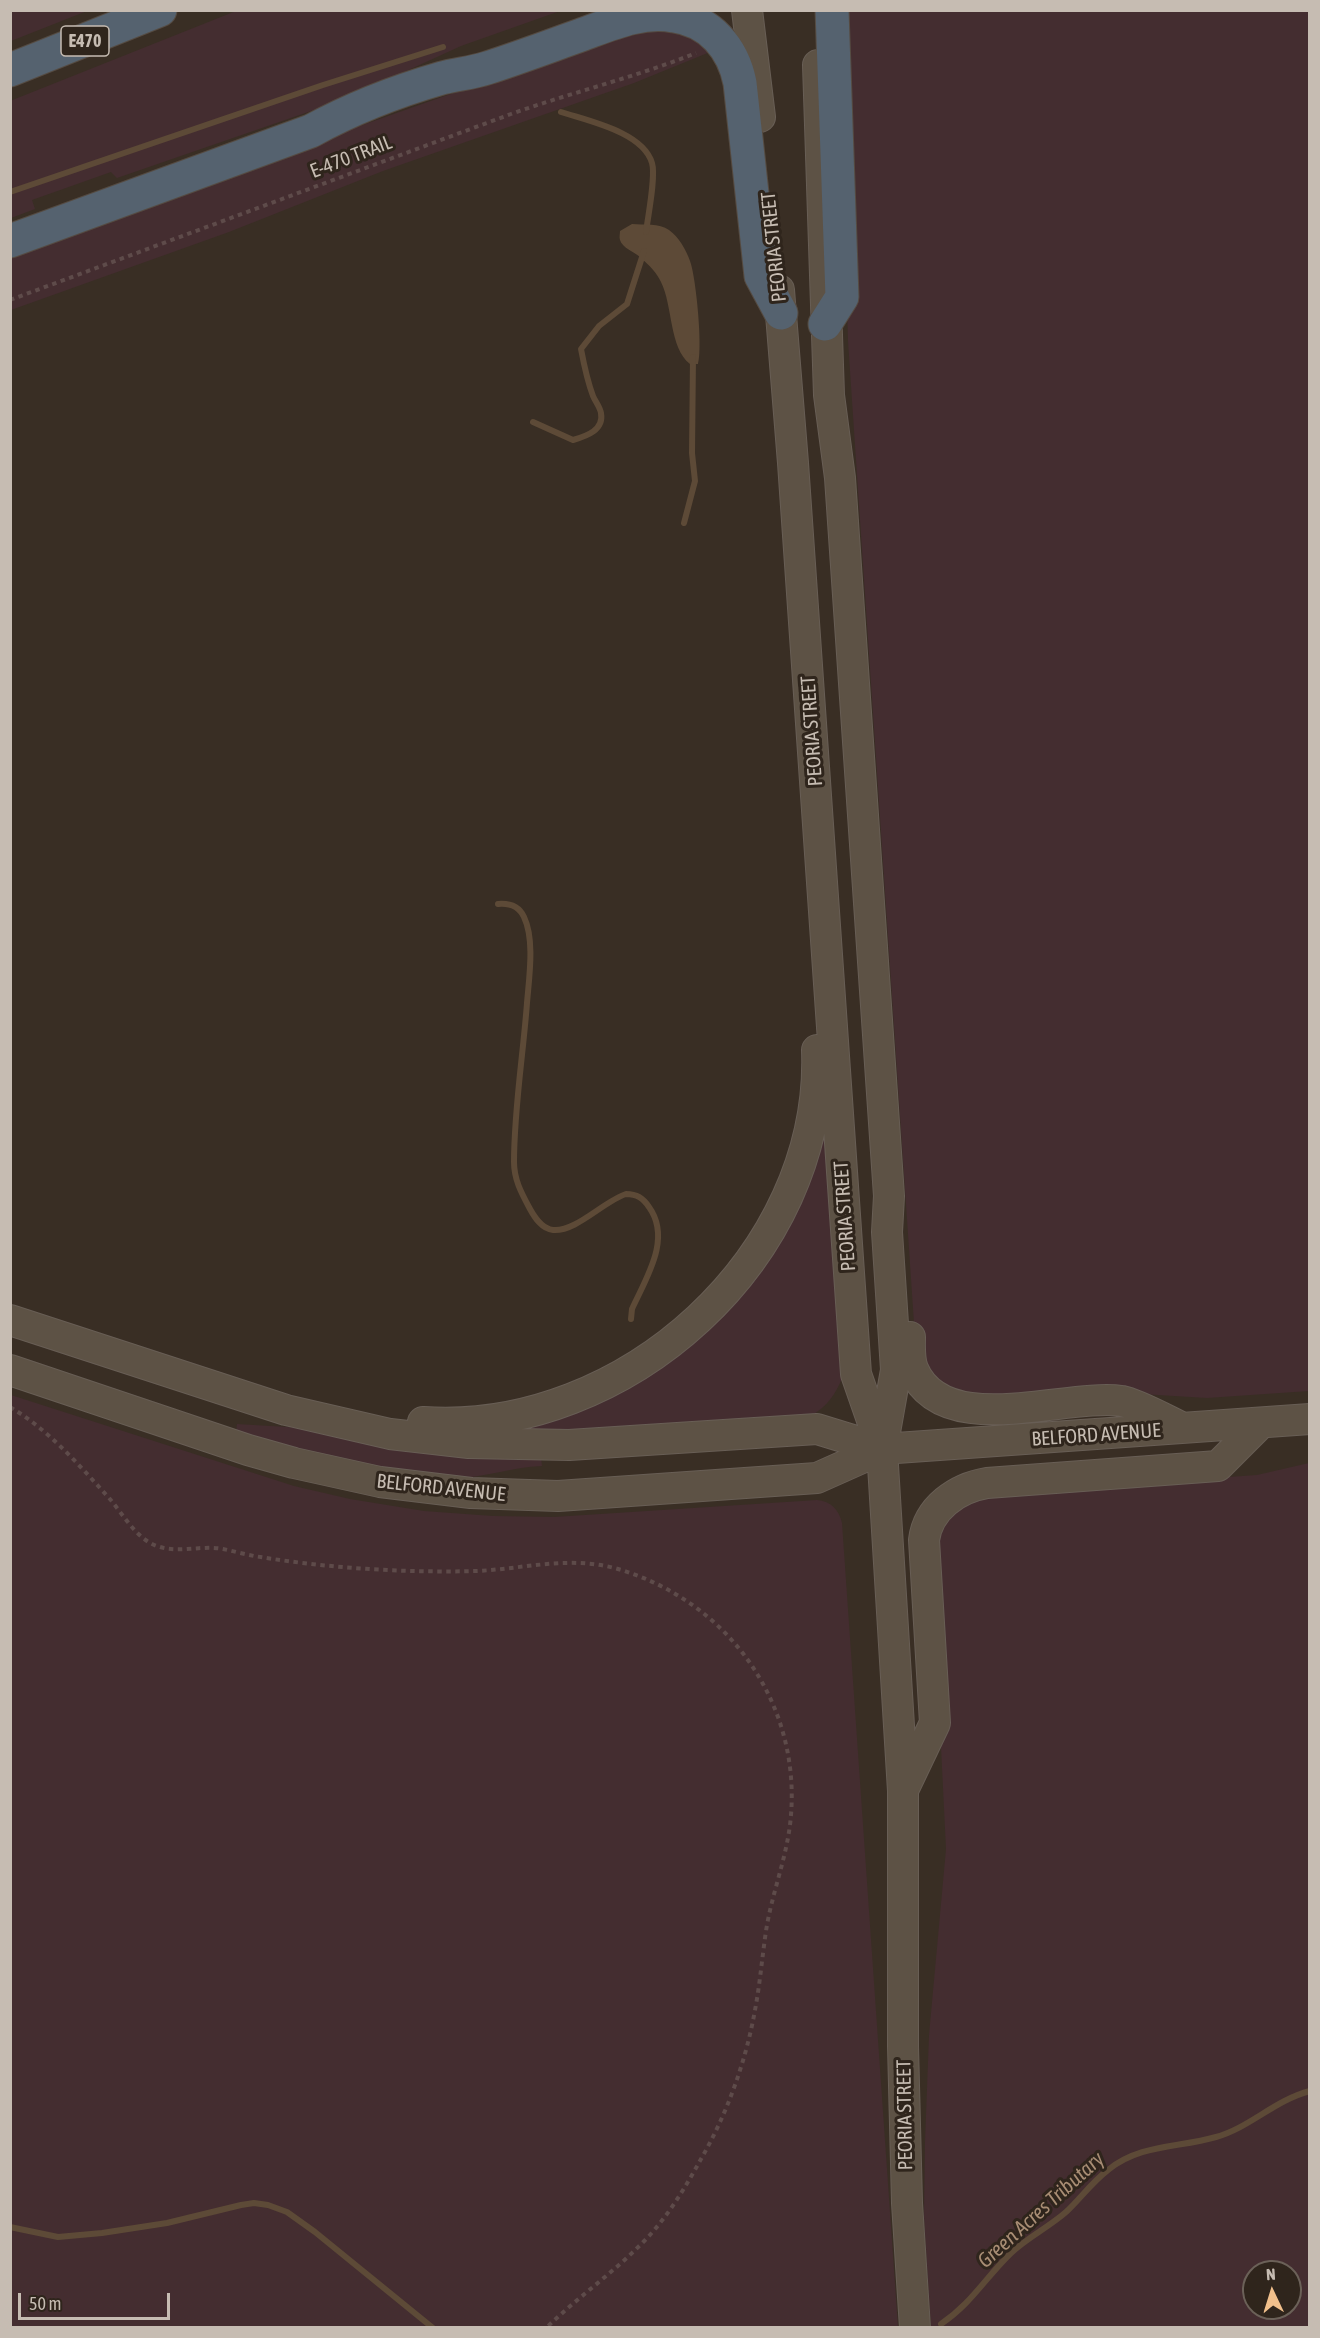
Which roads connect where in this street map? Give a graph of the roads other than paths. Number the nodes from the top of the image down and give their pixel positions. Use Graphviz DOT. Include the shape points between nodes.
graph roads {
  1 [pos="160,10"];
  2 [pos="601,10"];
  3 [pos="747,10"];
  4 [pos="816,10"];
  5 [pos="832,10"];
  6 [pos="10,70"];
  7 [pos="442,78"];
  8 [pos="339,115"];
  9 [pos="10,226"];
  10 [pos="10,241"];
  11 [pos="781,313"];
  12 [pos="825,324"];
  13 [pos="823,890"];
  14 [pos="890,1196"];
  15 [pos="10,1320"];
  16 [pos="10,1371"];
  17 [pos="1310,1419"];
  18 [pos="1261,1423"];
  19 [pos="1186,1429"];
  20 [pos="369,1430"];
  21 [pos="882,1449"];
  22 [pos="903,1791"];
  23 [pos="915,2328"];
  1 -- 6 [label="highway, E470"];
  2 -- 7 [label="highway" via="477,55"];
  3 -- 11 [label="main road, PEORIA STREET"];
  4 -- 12 [label="main road, PEORIA STREET"];
  5 -- 12 [label="highway" via="842,297"];
  7 -- 8 [label="highway"];
  7 -- 11 [label="highway" via="484,69 640,16 675,16 709,30 726,49 738,74 761,276"];
  8 -- 9 [label="highway" via="306,121"];
  8 -- 10 [label="highway" via="311,131"];
  11 -- 13 [label="main road, PEORIA STREET"];
  12 -- 14 [label="main road, PEORIA STREET" via="840,478"];
  13 -- 20 [label="main road" via="810,926 817,1059 810,1126 786,1197 736,1281 655,1354 624,1374 570,1399 505,1417 448,1422 400,1420"];
  13 -- 21 [label="main road, PEORIA STREET" via="856,1374"];
  14 -- 19 [label="main road" via="904,1233 911,1364 917,1377 935,1395 955,1405 982,1409 1123,1401"];
  14 -- 21 [label="main road, PEORIA STREET" via="887,1232 896,1370"];
  15 -- 20 [label="main road, BELFORD AVENUE" via="286,1410"];
  16 -- 21 [label="main road, BELFORD AVENUE" via="294,1463 380,1482 471,1493 558,1496 817,1478"];
  17 -- 18 [label="main road, BELFORD AVENUE"];
  18 -- 19 [label="main road, BELFORD AVENUE"];
  18 -- 22 [label="main road" via="1218,1466 987,1483 970,1486 942,1505 928,1523 924,1540 935,1723"];
  19 -- 21 [label="main road, BELFORD AVENUE"];
  20 -- 21 [label="main road, BELFORD AVENUE" via="459,1443 537,1446 817,1429"];
  21 -- 22 [label="main road, PEORIA STREET"];
  22 -- 23 [label="main road, PEORIA STREET" via="903,2046"];
}
